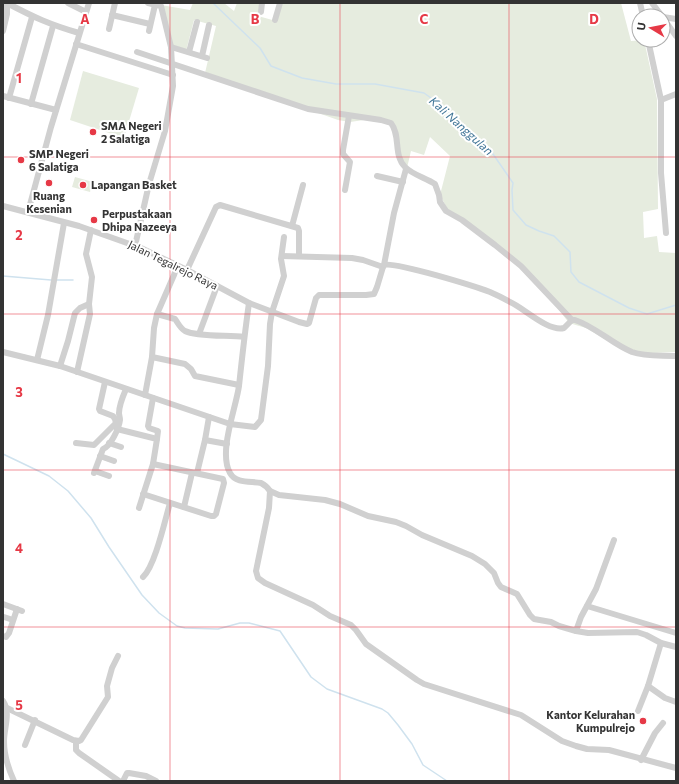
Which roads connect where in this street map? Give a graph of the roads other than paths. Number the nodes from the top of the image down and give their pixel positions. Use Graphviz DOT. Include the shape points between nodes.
graph roads {
  1 [pos="68,3"];
  2 [pos="89,3"];
  3 [pos="115,3"];
  4 [pos="148,3"];
  5 [pos="262,3"];
  6 [pos="280,3"];
  7 [pos="159,4"];
  8 [pos="6,5"];
  9 [pos="86,12"];
  10 [pos="261,12"];
  11 [pos="112,15"];
  12 [pos="32,17"];
  13 [pos="276,20"];
  14 [pos="197,22"];
  15 [pos="209,25"];
  16 [pos="53,26"];
  17 [pos="109,29"];
  18 [pos="3,32"];
  19 [pos="79,32"];
  20 [pos="76,44"];
  21 [pos="171,47"];
  22 [pos="650,48"];
  23 [pos="137,52"];
  24 [pos="189,52"];
  25 [pos="172,63"];
  26 [pos="172,75"];
  27 [pos="676,94"];
  28 [pos="6,97"];
  29 [pos="661,100"];
  30 [pos="31,104"];
  31 [pos="56,110"];
  32 [pos="349,116"];
  33 [pos="406,169"];
  34 [pos="377,176"];
  35 [pos="403,182"];
  36 [pos="303,185"];
  37 [pos="345,190"];
  38 [pos="3,206"];
  39 [pos="28,212"];
  40 [pos="64,223"];
  41 [pos="292,226"];
  42 [pos="91,230"];
  43 [pos="666,233"];
  44 [pos="284,237"];
  45 [pos="135,246"];
  46 [pos="282,256"];
  47 [pos="299,256"];
  48 [pos="176,266"];
  49 [pos="383,266"];
  50 [pos="187,270"];
  51 [pos="217,286"];
  52 [pos="89,304"];
  53 [pos="249,304"];
  54 [pos="272,312"];
  55 [pos="157,314"];
  56 [pos="572,320"];
  57 [pos="199,334"];
  58 [pos="244,337"];
  59 [pos="3,352"];
  60 [pos="676,356"];
  61 [pos="152,357"];
  62 [pos="36,360"];
  63 [pos="60,366"];
  64 [pos="77,372"];
  65 [pos="105,382"];
  66 [pos="239,385"];
  67 [pos="126,389"];
  68 [pos="145,395"];
  69 [pos="153,398"];
  70 [pos="209,417"];
  71 [pos="230,424"];
  72 [pos="117,429"];
  73 [pos="157,439"];
  74 [pos="205,440"];
  75 [pos="76,442"];
  76 [pos="109,443"];
  77 [pos="227,444"];
  78 [pos="121,447"];
  79 [pos="100,456"];
  80 [pos="114,461"];
  81 [pos="153,464"];
  82 [pos="194,473"];
  83 [pos="230,473"];
  84 [pos="109,476"];
  85 [pos="224,479"];
  86 [pos="270,491"];
  87 [pos="143,494"];
  88 [pos="170,503"];
  89 [pos="184,507"];
  90 [pos="139,508"];
  91 [pos="614,540"];
  92 [pos="143,576"];
  93 [pos="3,604"];
  94 [pos="587,606"];
  95 [pos="4,617"];
  96 [pos="13,620"];
  97 [pos="576,631"];
  98 [pos="676,633"];
  99 [pos="3,636"];
  100 [pos="661,643"];
  101 [pos="676,647"];
  102 [pos="118,656"];
  103 [pos="648,686"];
  104 [pos="3,701"];
  105 [pos="676,702"];
  106 [pos="7,708"];
  107 [pos="638,712"];
  108 [pos="35,720"];
  109 [pos="663,723"];
  110 [pos="76,741"];
  111 [pos="25,745"];
  112 [pos="641,760"];
  113 [pos="676,768"];
  114 [pos="14,781"];
  115 [pos="119,781"];
  116 [pos="123,781"];
  117 [pos="156,781"];
  1 -- 9 [label="street"];
  2 -- 9 [label="street"];
  3 -- 11 [label="street"];
  4 -- 7 [label="street"];
  5 -- 10 [label="street"];
  6 -- 13 [label="street"];
  7 -- 11 [label="street" via="150,28"];
  7 -- 21 [label="street"];
  8 -- 12 [label="street"];
  8 -- 18 [label="street"];
  9 -- 19 [label="street"];
  11 -- 17 [label="street"];
  12 -- 16 [label="street"];
  12 -- 28 [label="street"];
  14 -- 24 [label="street"];
  15 -- 24 [label="street" via="204,57"];
  16 -- 19 [label="street"];
  16 -- 30 [label="street"];
  19 -- 20 [label="street"];
  20 -- 26 [label="street"];
  20 -- 31 [label="street"];
  21 -- 24 [label="street"];
  21 -- 25 [label="street"];
  22 -- 29 [label="street"];
  23 -- 25 [label="street"];
  25 -- 26 [label="street"];
  25 -- 32 [label="street" via="308,109"];
  26 -- 45 [label="street" via="173,86 165,131 149,184"];
  27 -- 29 [label="street"];
  28 -- 30 [label="street"];
  29 -- 43 [label="street"];
  30 -- 31 [label="street"];
  31 -- 39 [label="street"];
  32 -- 33 [label="street" via="391,123 395,129 401,163"];
  32 -- 37 [label="street" via="343,150 343,154 350,162"];
  33 -- 35 [label="street"];
  33 -- 56 [label="street" via="435,184 440,202 446,211 462,220 521,266"];
  34 -- 35 [label="street"];
  35 -- 49 [label="street"];
  36 -- 41 [label="street"];
  38 -- 39 [label="street, Jalan Tegalrejo Raya"];
  39 -- 40 [label="street, Jalan Tegalrejo Raya"];
  40 -- 42 [label="street, Jalan Tegalrejo Raya"];
  40 -- 62 [label="street" via="54,284"];
  41 -- 47 [label="street" via="299,229"];
  41 -- 50 [label="street" via="217,206"];
  42 -- 45 [label="street, Jalan Tegalrejo Raya"];
  42 -- 52 [label="street" via="86,254 92,277"];
  44 -- 46 [label="street"];
  45 -- 48 [label="street, Jalan Tegalrejo Raya"];
  46 -- 47 [label="street"];
  46 -- 54 [label="street" via="284,276"];
  47 -- 49 [label="street" via="352,258"];
  48 -- 50 [label="street, Jalan Tegalrejo Raya"];
  48 -- 55 [label="street"];
  49 -- 54 [label="street, Jalan Tegalrejo Raya" via="374,294 319,295 308,324"];
  49 -- 56 [label="street" via="390,264 420,271 489,292 555,328 564,328"];
  50 -- 51 [label="street, Jalan Tegalrejo Raya"];
  51 -- 53 [label="street, Jalan Tegalrejo Raya"];
  51 -- 57 [label="street"];
  52 -- 63 [label="street" via="75,313"];
  52 -- 64 [label="street" via="90,314"];
  53 -- 54 [label="street, Jalan Tegalrejo Raya"];
  53 -- 58 [label="street"];
  54 -- 71 [label="street" via="261,420 255,427"];
  55 -- 57 [label="street" via="175,319 186,332"];
  55 -- 61 [label="street"];
  56 -- 60 [label="street" via="589,326 633,352"];
  57 -- 58 [label="street"];
  58 -- 66 [label="street"];
  59 -- 62 [label="street"];
  61 -- 66 [label="street" via="188,365 195,376"];
  61 -- 68 [label="street"];
  62 -- 63 [label="street"];
  63 -- 64 [label="street"];
  64 -- 65 [label="street"];
  65 -- 67 [label="street"];
  65 -- 75 [label="street" via="99,410 113,416 116,422 94,445"];
  66 -- 71 [label="street"];
  67 -- 68 [label="street"];
  67 -- 72 [label="street"];
  68 -- 69 [label="street"];
  69 -- 70 [label="street"];
  69 -- 73 [label="street" via="148,426 158,431"];
  70 -- 71 [label="street"];
  70 -- 74 [label="street"];
  71 -- 77 [label="street"];
  72 -- 73 [label="street"];
  72 -- 76 [label="street"];
  73 -- 81 [label="street"];
  74 -- 77 [label="street"];
  74 -- 82 [label="street"];
  76 -- 78 [label="street"];
  76 -- 79 [label="street" via="103,448"];
  77 -- 83 [label="street" via="226,463"];
  79 -- 80 [label="street"];
  79 -- 84 [label="street" via="94,472"];
  81 -- 82 [label="street"];
  81 -- 87 [label="street"];
  82 -- 85 [label="street"];
  82 -- 89 [label="street"];
  83 -- 85 [label="street"];
  83 -- 86 [label="street" via="245,482 261,484"];
  85 -- 89 [label="street" via="214,516"];
  86 -- 97 [label="street" via="279,495 325,500 368,516 396,522 472,556 494,573 501,587 517,594 534,619"];
  86 -- 112 [label="street" via="256,571 261,581 351,625 366,644 424,684 521,715 562,741 576,746 609,750"];
  87 -- 88 [label="street"];
  87 -- 90 [label="street"];
  88 -- 89 [label="street"];
  88 -- 92 [label="street" via="154,556"];
  91 -- 94 [label="street"];
  93 -- 96 [label="street" via="19,610"];
  94 -- 97 [label="street"];
  94 -- 98 [label="street"];
  95 -- 96 [label="street"];
  96 -- 99 [label="street" via="7,636"];
  97 -- 100 [label="street" via="638,632"];
  100 -- 101 [label="street"];
  100 -- 103 [label="street"];
  102 -- 110 [label="street" via="107,686 108,697 81,740"];
  103 -- 105 [label="street"];
  103 -- 107 [label="street"];
  104 -- 106 [label="street"];
  106 -- 108 [label="street"];
  106 -- 114 [label="street" via="5,756"];
  108 -- 110 [label="street"];
  108 -- 111 [label="street"];
  109 -- 112 [label="street"];
  110 -- 115 [label="street" via="77,751"];
  112 -- 113 [label="street"];
  116 -- 117 [label="street" via="129,773"];
}
